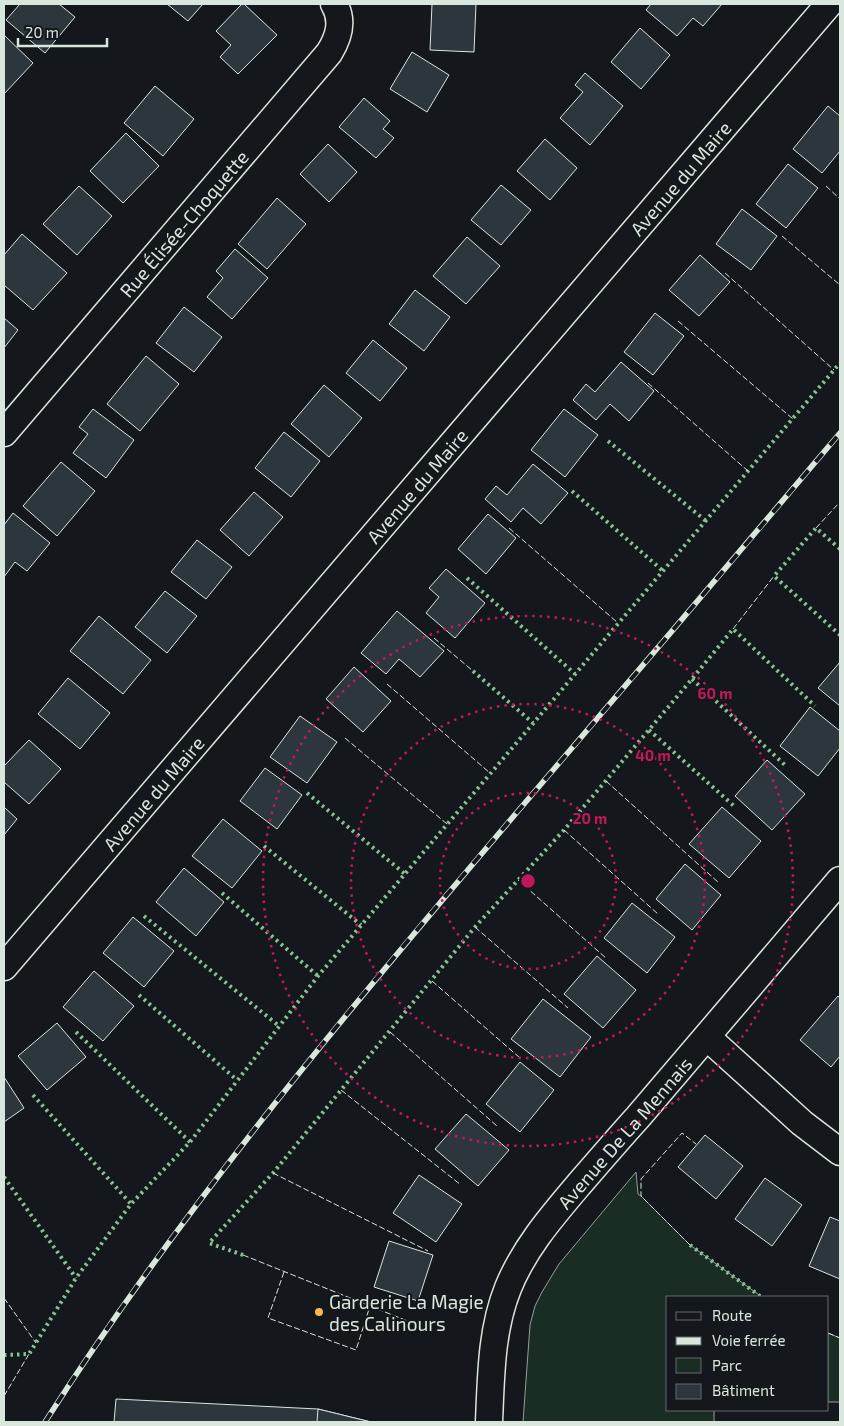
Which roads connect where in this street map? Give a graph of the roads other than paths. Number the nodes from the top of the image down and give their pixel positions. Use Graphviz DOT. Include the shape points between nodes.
graph roads {
  1 [pos="334,4"];
  2 [pos="830,4"];
  3 [pos="4,433"];
  4 [pos="840,880"];
  5 [pos="4,966"];
  6 [pos="706,1037"];
  7 [pos="840,1152"];
  8 [pos="488,1422"];
  1 -- 3 [label="street, Rue Élisée-Choquette" via="340,18 340,30 329,53"];
  2 -- 5 [label="street, Avenue du Maire"];
  4 -- 6 [label="street, Avenue De La Mennais"];
  6 -- 7 [label="street" via="802,1123"];
  6 -- 8 [label="street, Avenue De La Mennais" via="560,1207 518,1266 500,1314 490,1374"];
}
